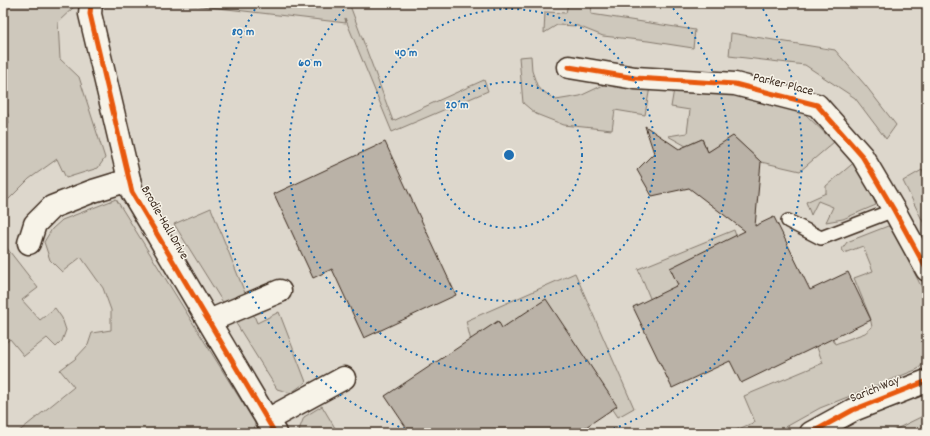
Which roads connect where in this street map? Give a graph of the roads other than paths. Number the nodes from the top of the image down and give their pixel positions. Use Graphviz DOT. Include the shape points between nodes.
graph roads {
  1 [pos="91,3"];
  2 [pos="569,67"];
  3 [pos="129,180"];
  4 [pos="894,210"];
  5 [pos="788,221"];
  6 [pos="29,243"];
  7 [pos="927,270"];
  8 [pos="280,291"];
  9 [pos="209,321"];
  10 [pos="344,378"];
  11 [pos="927,381"];
  12 [pos="271,426"];
  13 [pos="823,430"];
  1 -- 3 [label="street, Brodie-Hall Drive" via="90,14"];
  2 -- 4 [label="street, Parker Place" via="635,78 735,84 818,105 862,156"];
  3 -- 6 [label="street" via="52,208 35,224"];
  3 -- 9 [label="street, Brodie-Hall Drive" via="132,192"];
  4 -- 5 [label="lane" via="821,238"];
  4 -- 7 [label="street, Parker Place"];
  8 -- 9 [label="street"];
  9 -- 12 [label="street, Brodie-Hall Drive"];
  10 -- 12 [label="street"];
  11 -- 13 [label="street, Sarich Way" via="854,410"];
}
